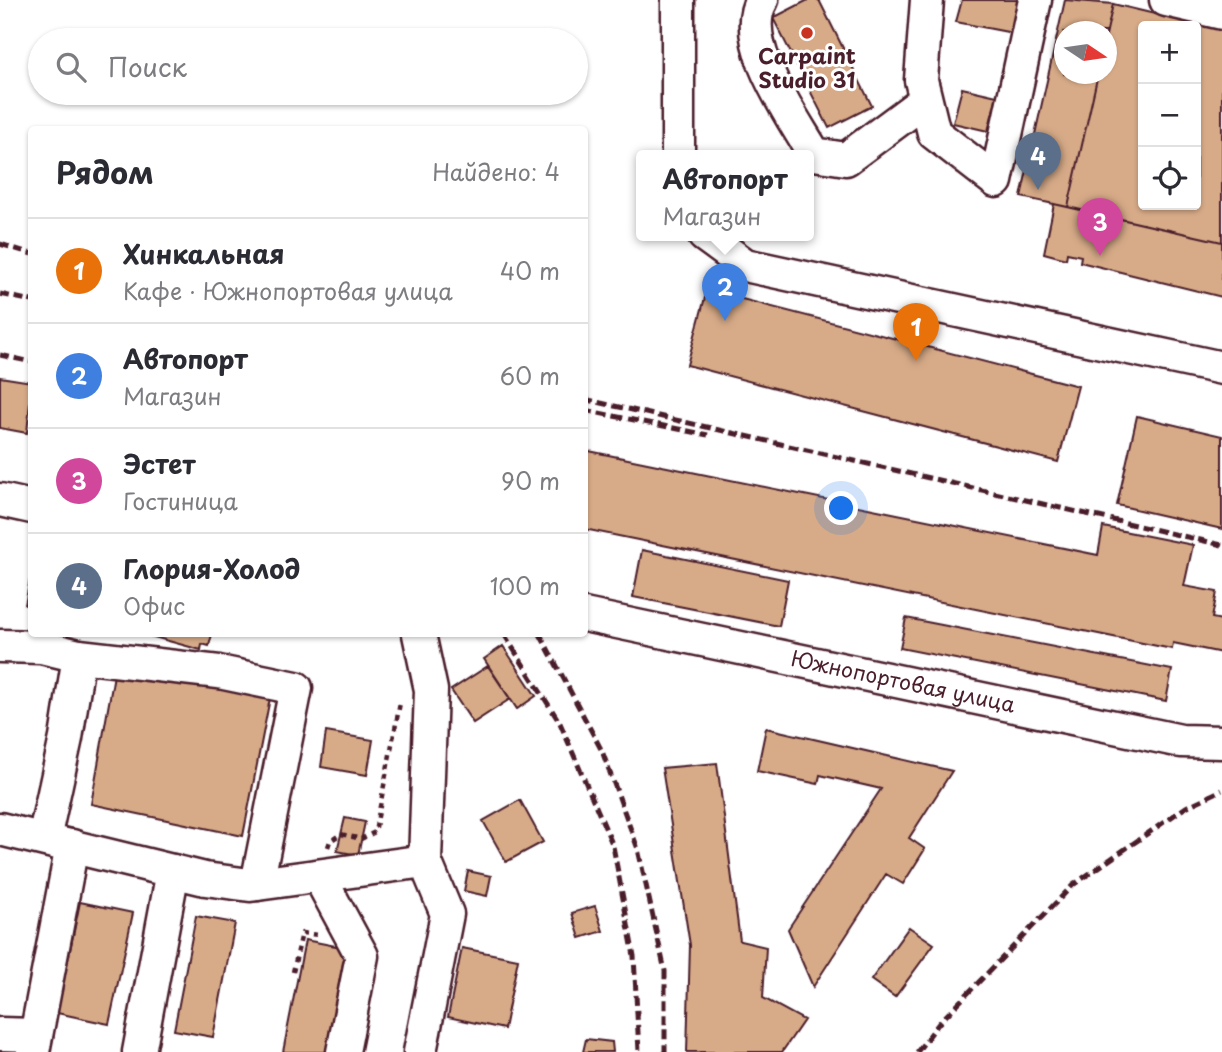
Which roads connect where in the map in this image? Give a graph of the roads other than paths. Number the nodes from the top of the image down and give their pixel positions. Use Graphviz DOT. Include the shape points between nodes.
graph roads {
  1 [pos="678,0"];
  2 [pos="762,0"];
  3 [pos="927,0"];
  4 [pos="1035,0"];
  5 [pos="1166,0"];
  6 [pos="1222,13"];
  7 [pos="920,104"];
  8 [pos="678,150"];
  9 [pos="811,150"];
  10 [pos="814,155"];
  11 [pos="712,241"];
  12 [pos="1222,368"];
  13 [pos="0,500"];
  14 [pos="28,505"];
  15 [pos="588,616"];
  16 [pos="420,637"];
  17 [pos="0,646"];
  18 [pos="79,656"];
  19 [pos="1222,743"];
  20 [pos="0,829"];
  21 [pos="58,843"];
  22 [pos="425,861"];
  23 [pos="173,871"];
  24 [pos="319,876"];
  25 [pos="257,884"];
  26 [pos="0,1034"];
  27 [pos="35,1044"];
  28 [pos="139,1052"];
  29 [pos="344,1052"];
  30 [pos="420,1052"];
  1 -- 8 [label="street"];
  2 -- 9 [label="street" via="757,9 758,52"];
  3 -- 4 [label="street" via="920,80 933,133 996,181"];
  5 -- 6 [label="street"];
  7 -- 10 [label="street" via="846,159"];
  11 -- 12 [label="street" via="745,265"];
  13 -- 14 [label="street"];
  15 -- 19 [label="street, Южнопортовая улица" via="1181,741"];
  16 -- 22 [label="street" via="431,690"];
  17 -- 18 [label="street" via="41,647"];
  18 -- 21 [label="street" via="66,738"];
  18 -- 25 [label="street" via="219,672 296,688"];
  20 -- 21 [label="street"];
  21 -- 23 [label="street"];
  21 -- 27 [label="street"];
  22 -- 24 [label="street"];
  22 -- 30 [label="street" via="447,914"];
  23 -- 25 [label="street"];
  23 -- 28 [label="street"];
  24 -- 25 [label="street"];
  24 -- 29 [label="street" via="362,956"];
  26 -- 27 [label="street"];
}
